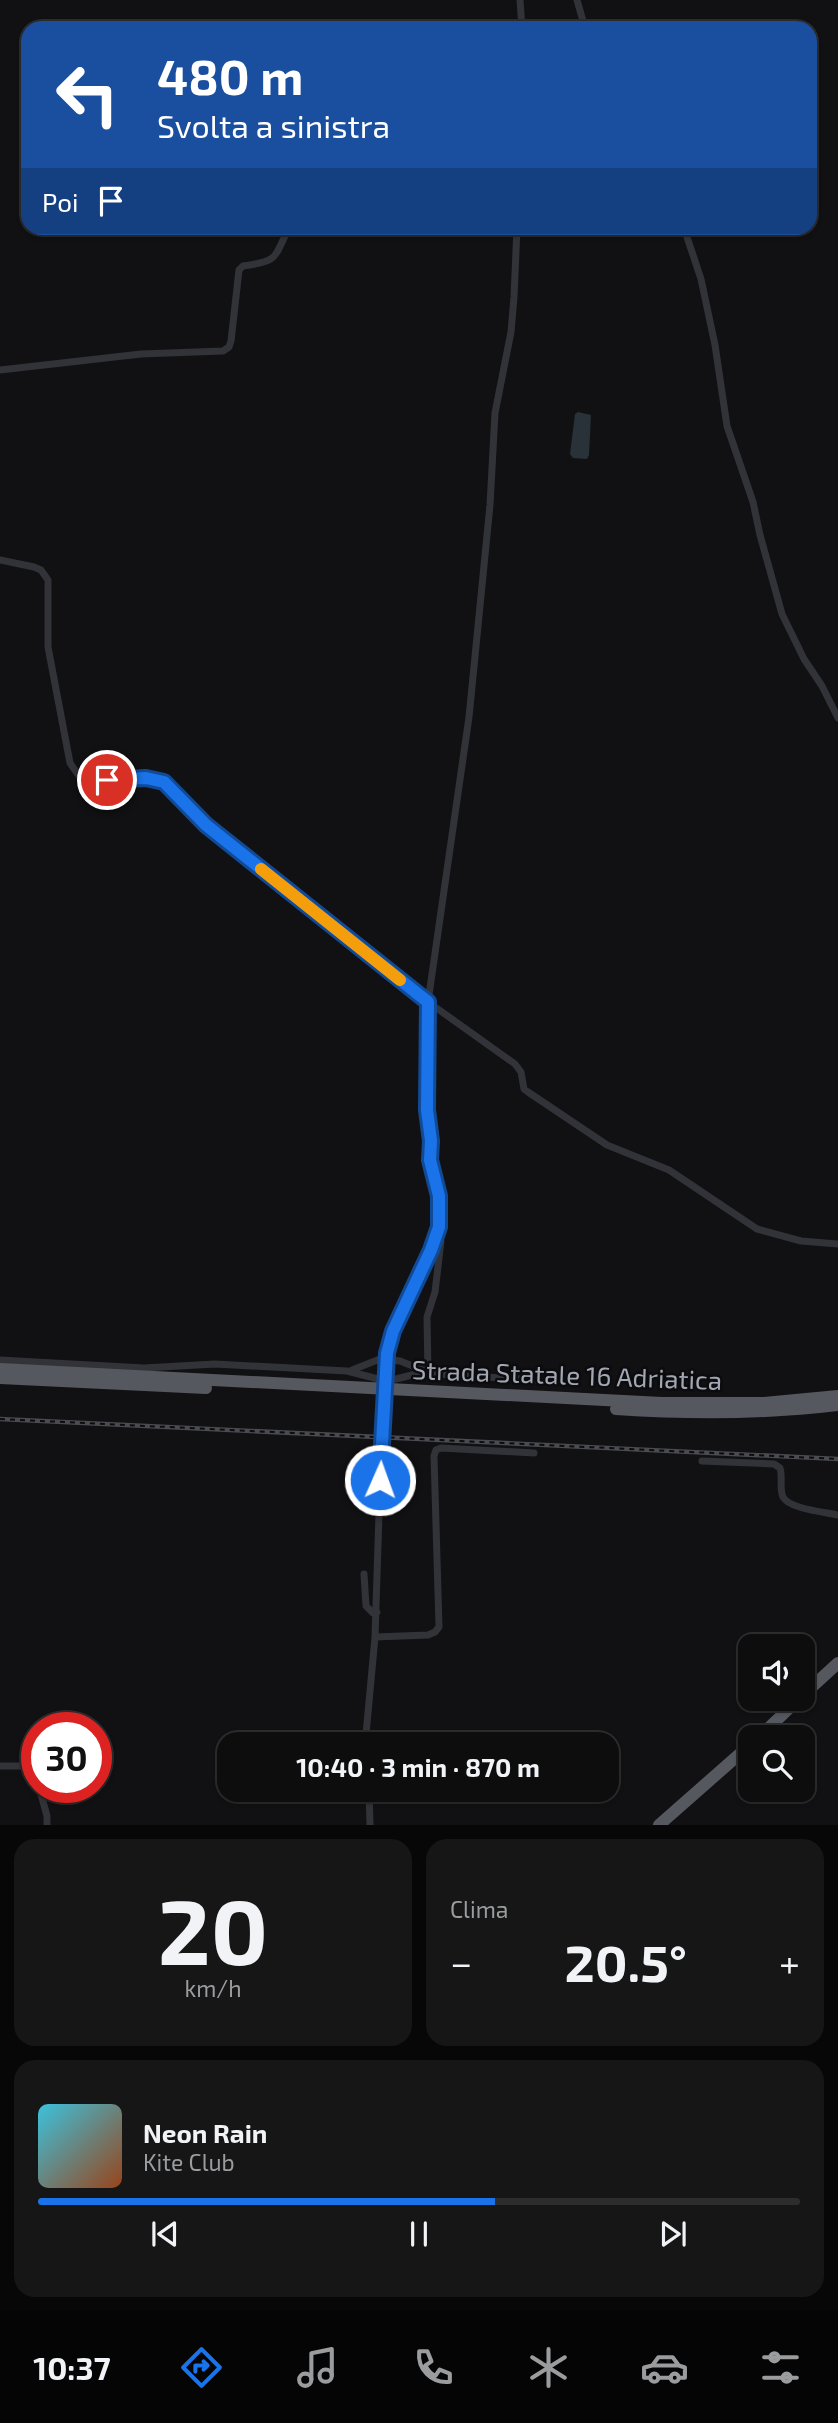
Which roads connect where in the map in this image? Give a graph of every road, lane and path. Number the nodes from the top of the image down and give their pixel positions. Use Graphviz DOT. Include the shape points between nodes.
graph roads {
  1 [pos="520,0"];
  2 [pos="577,0"];
  3 [pos="522,21"];
  4 [pos="583,21"];
  5 [pos="286,235"];
  6 [pos="517,235"];
  7 [pos="686,235"];
  8 [pos="0,370"];
  9 [pos="0,560"];
  10 [pos="838,718"];
  11 [pos="428,1002"];
  12 [pos="436,1238"];
  13 [pos="838,1244"];
  14 [pos="0,1360"];
  15 [pos="0,1369"];
  16 [pos="347,1371"];
  17 [pos="428,1373"];
  18 [pos="0,1378"];
  19 [pos="535,1380"];
  20 [pos="838,1396"];
  21 [pos="838,1405"];
  22 [pos="534,1453"];
  23 [pos="702,1461"];
  24 [pos="838,1515"];
  25 [pos="365,1574"];
  26 [pos="377,1612"];
  27 [pos="376,1637"];
  28 [pos="838,1663"];
  29 [pos="815,1684"];
  30 [pos="786,1711"];
  31 [pos="772,1725"];
  32 [pos="366,1732"];
  33 [pos="738,1755"];
  34 [pos="0,1766"];
  35 [pos="21,1766"];
  36 [pos="369,1802"];
  37 [pos="43,1803"];
  38 [pos="47,1825"];
  39 [pos="370,1825"];
  40 [pos="659,1825"];
  1 -- 3 [label="street"];
  2 -- 4 [label="street"];
  5 -- 8 [label="street" via="274,259 243,265 239,270 231,341 223,351"];
  6 -- 11 [label="street" via="511,332 495,413 469,717"];
  7 -- 10 [label="street" via="701,279 729,434 753,502 782,614"];
  9 -- 11 [label="street" via="34,567 48,580 49,654 75,773 96,780 164,782 206,825"];
  11 -- 12 [label="street" via="427,1110 440,1212"];
  11 -- 13 [label="street" via="515,1064 524,1089 607,1145 669,1170 757,1229 801,1241"];
  12 -- 17 [label="street" via="441,1241 441,1252 427,1317"];
  12 -- 26 [label="street, bridge" via="400,1313 387,1353"];
  14 -- 16 [label="street"];
  15 -- 20 [label="highway, Strada Statale 16 Adriatica" via="662,1403 764,1403"];
  16 -- 17 [label="street" via="378,1379"];
  16 -- 17 [label="street" via="380,1359 400,1360"];
  17 -- 19 [label="street"];
  18 -- 21 [label="highway, Strada Statale 16 Adriatica" via="660,1412"];
  22 -- 27 [label="street" via="436,1450 439,1627 428,1635"];
  23 -- 24 [label="street" via="774,1464 780,1468 781,1490 789,1504"];
  25 -- 26 [label="street" via="366,1606"];
  26 -- 27 [label="street"];
  27 -- 32 [label="street"];
  28 -- 29 [label="highway"];
  30 -- 31 [label="highway"];
  33 -- 40 [label="highway"];
  34 -- 35 [label="street"];
  36 -- 39 [label="street"];
  37 -- 38 [label="street"];
}
